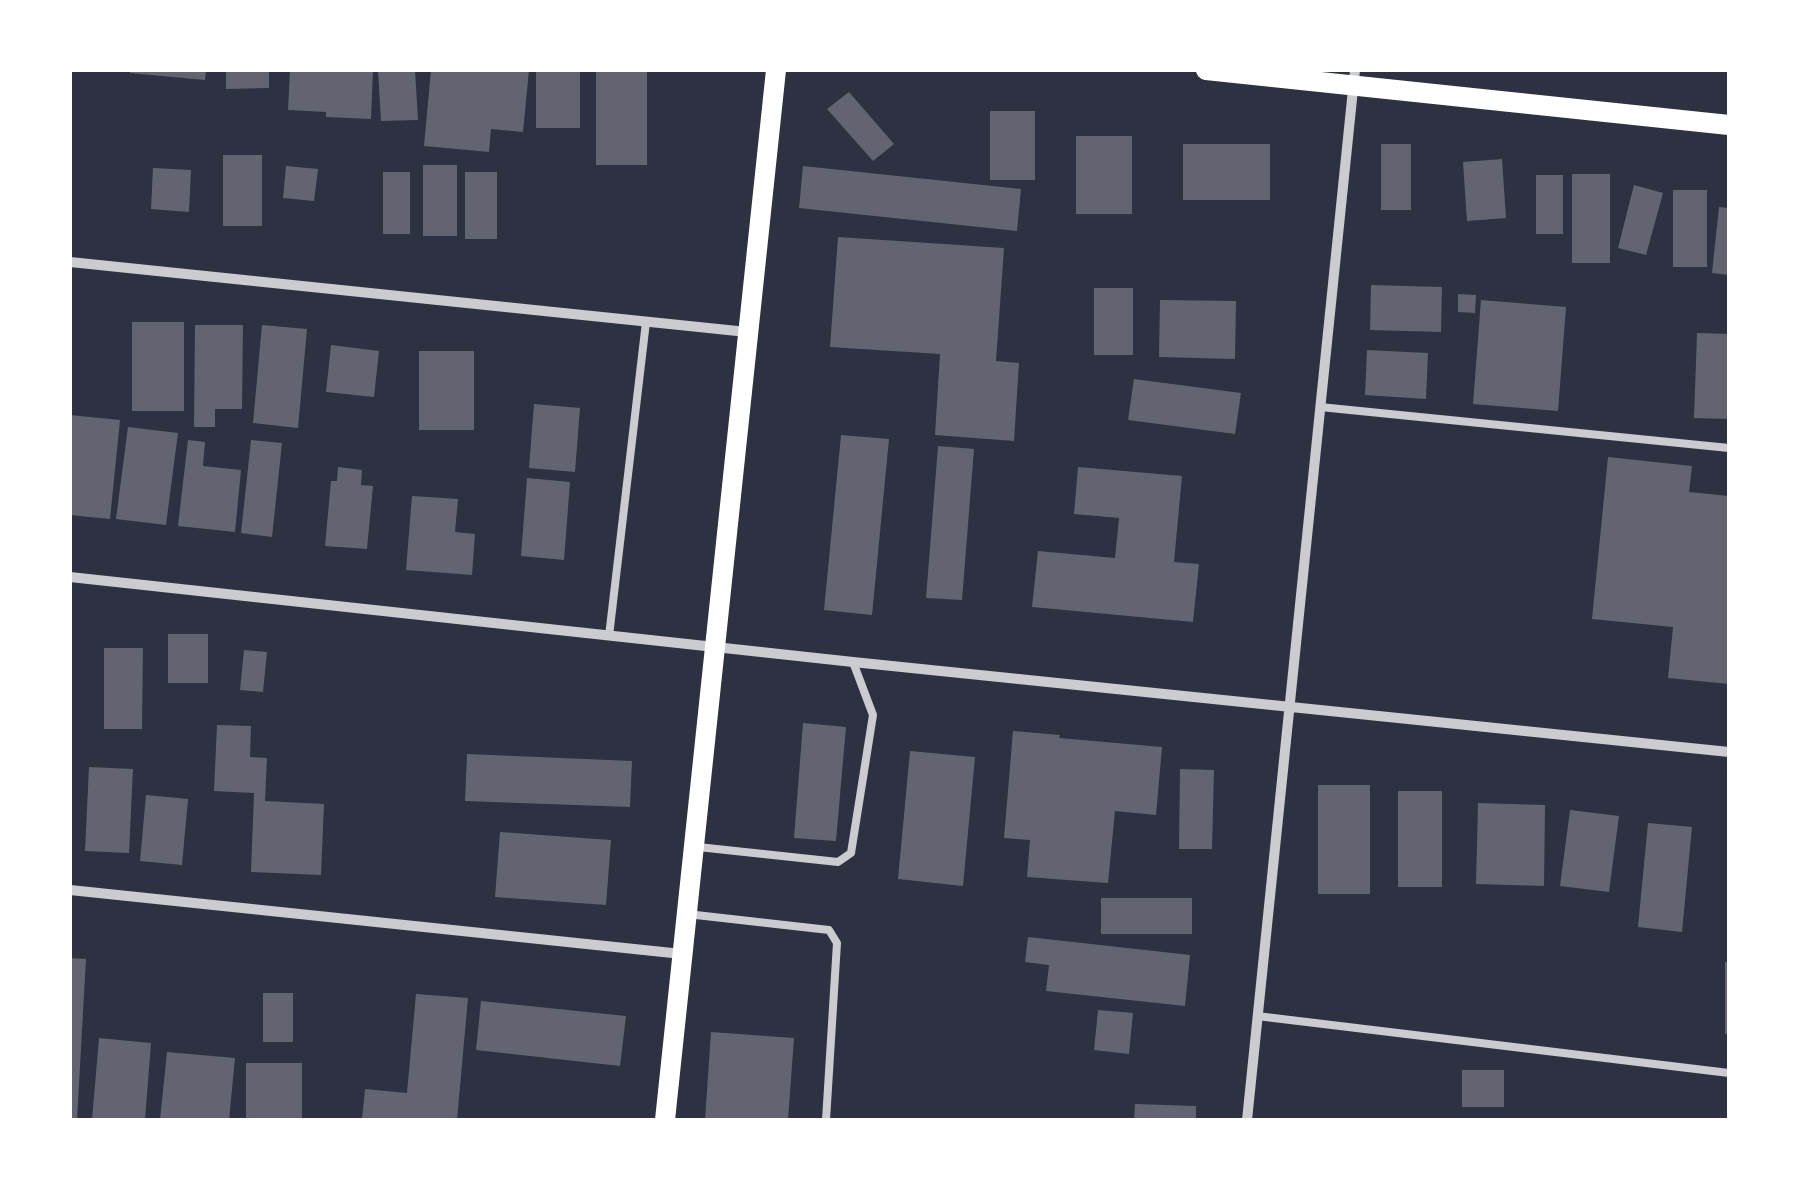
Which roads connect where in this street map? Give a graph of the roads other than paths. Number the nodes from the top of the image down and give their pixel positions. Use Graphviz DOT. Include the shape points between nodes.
graph roads {
  1 [pos="776,70"];
  2 [pos="1206,70"];
  3 [pos="1354,78"];
  4 [pos="1729,125"];
  5 [pos="70,262"];
  6 [pos="646,322"];
  7 [pos="747,332"];
  8 [pos="1320,406"];
  9 [pos="1729,448"];
  10 [pos="70,577"];
  11 [pos="609,636"];
  12 [pos="714,647"];
  13 [pos="853,662"];
  14 [pos="1290,707"];
  15 [pos="1729,752"];
  16 [pos="694,846"];
  17 [pos="70,890"];
  18 [pos="687,914"];
  19 [pos="682,954"];
  20 [pos="1258,1016"];
  21 [pos="1729,1073"];
  22 [pos="665,1120"];
  23 [pos="826,1120"];
  24 [pos="1246,1120"];
  1 -- 7 [label="main road"];
  2 -- 3 [label="main road"];
  3 -- 4 [label="main road"];
  3 -- 8 [label="street"];
  5 -- 6 [label="street"];
  6 -- 7 [label="street"];
  6 -- 11 [label="lane"];
  7 -- 12 [label="main road"];
  8 -- 9 [label="lane"];
  8 -- 14 [label="street"];
  10 -- 11 [label="street"];
  11 -- 12 [label="street"];
  12 -- 13 [label="street"];
  12 -- 16 [label="main road"];
  13 -- 14 [label="street"];
  13 -- 16 [label="lane" via="872,715 851,852 838,862"];
  14 -- 15 [label="street"];
  14 -- 20 [label="street"];
  16 -- 18 [label="main road"];
  17 -- 19 [label="street"];
  18 -- 19 [label="main road"];
  18 -- 23 [label="lane" via="830,930 836,944"];
  19 -- 22 [label="main road"];
  20 -- 21 [label="lane"];
  20 -- 24 [label="street"];
}
